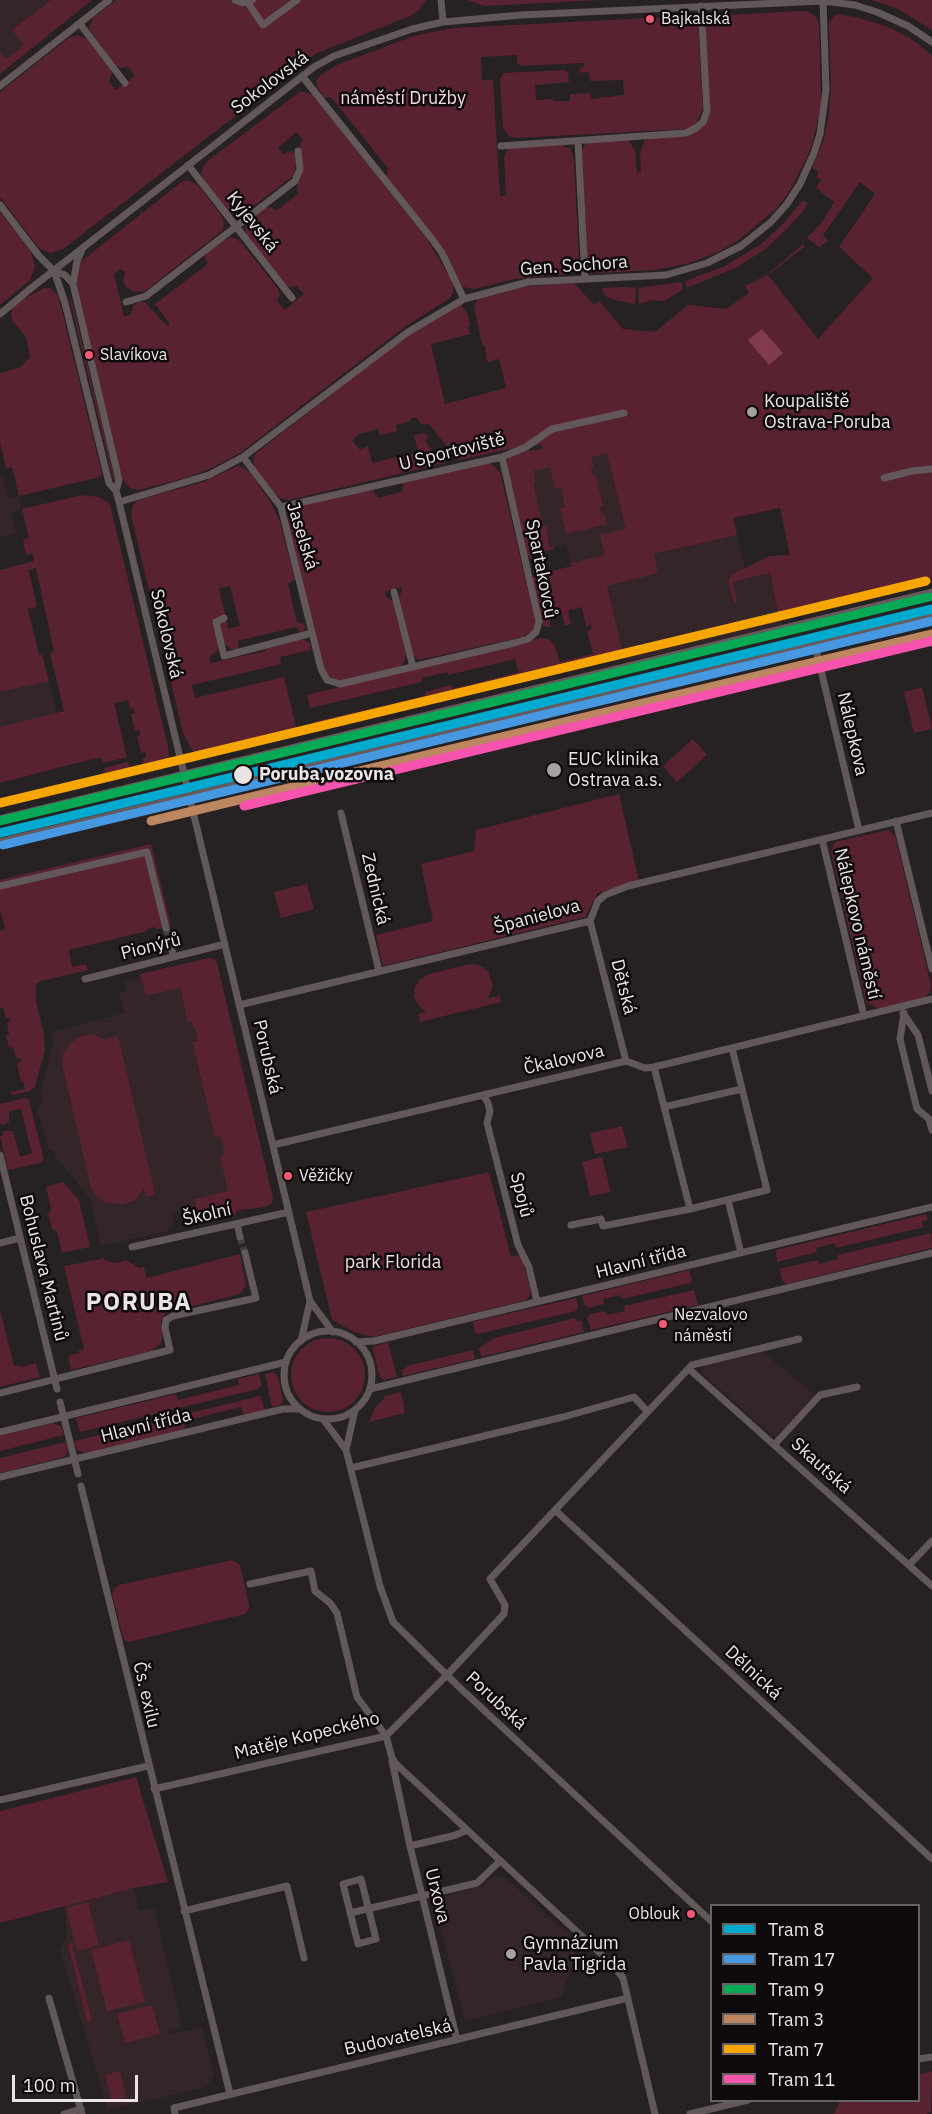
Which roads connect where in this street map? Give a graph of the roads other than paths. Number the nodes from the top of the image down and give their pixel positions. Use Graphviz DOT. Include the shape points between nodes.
graph roads {
  1 [pos="109,0"];
  2 [pos="235,0"];
  3 [pos="297,0"];
  4 [pos="441,0"];
  5 [pos="823,1"];
  6 [pos="250,2"];
  7 [pos="715,3"];
  8 [pos="701,6"];
  9 [pos="442,22"];
  10 [pos="80,24"];
  11 [pos="932,42"];
  12 [pos="302,76"];
  13 [pos="125,84"];
  14 [pos="0,86"];
  15 [pos="578,141"];
  16 [pos="501,146"];
  17 [pos="298,151"];
  18 [pos="188,165"];
  19 [pos="0,205"];
  20 [pos="236,226"];
  21 [pos="83,248"];
  22 [pos="54,271"];
  23 [pos="585,279"];
  24 [pos="73,284"];
  25 [pos="292,298"];
  26 [pos="464,299"];
  27 [pos="126,302"];
  28 [pos="0,314"];
  29 [pos="624,413"];
  30 [pos="502,456"];
  31 [pos="243,457"];
  32 [pos="932,469"];
  33 [pos="884,478"];
  34 [pos="116,491"];
  35 [pos="119,501"];
  36 [pos="281,507"];
  37 [pos="394,592"];
  38 [pos="932,593"];
  39 [pos="932,616"];
  40 [pos="224,618"];
  41 [pos="312,633"];
  42 [pos="815,645"];
  43 [pos="413,667"];
  44 [pos="186,779"];
  45 [pos="191,796"];
  46 [pos="342,813"];
  47 [pos="932,813"];
  48 [pos="0,820"];
  49 [pos="896,821"];
  50 [pos="859,830"];
  51 [pos="822,839"];
  52 [pos="0,843"];
  53 [pos="0,886"];
  54 [pos="590,921"];
  55 [pos="166,928"];
  56 [pos="170,944"];
  57 [pos="225,944"];
  58 [pos="174,957"];
  59 [pos="932,969"];
  60 [pos="379,971"];
  61 [pos="84,979"];
  62 [pos="932,999"];
  63 [pos="239,1005"];
  64 [pos="903,1010"];
  65 [pos="864,1016"];
  66 [pos="732,1048"];
  67 [pos="626,1061"];
  68 [pos="654,1067"];
  69 [pos="742,1089"];
  70 [pos="932,1091"];
  71 [pos="483,1095"];
  72 [pos="664,1107"];
  73 [pos="931,1116"];
  74 [pos="932,1130"];
  75 [pos="273,1145"];
  76 [pos="0,1155"];
  77 [pos="728,1200"];
  78 [pos="932,1207"];
  79 [pos="690,1209"];
  80 [pos="289,1212"];
  81 [pos="237,1224"];
  82 [pos="571,1225"];
  83 [pos="240,1237"];
  84 [pos="20,1238"];
  85 [pos="0,1243"];
  86 [pos="132,1247"];
  87 [pos="245,1253"];
  88 [pos="741,1253"];
  89 [pos="932,1253"];
  90 [pos="310,1301"];
  91 [pos="537,1302"];
  92 [pos="333,1332"];
  93 [pos="799,1340"];
  94 [pos="301,1341"];
  95 [pos="356,1342"];
  96 [pos="286,1362"];
  97 [pos="689,1369"];
  98 [pos="55,1380"];
  99 [pos="857,1387"];
  100 [pos="57,1389"];
  101 [pos="370,1389"];
  102 [pos="0,1392"];
  103 [pos="60,1402"];
  104 [pos="300,1409"];
  105 [pos="355,1410"];
  106 [pos="647,1411"];
  107 [pos="64,1417"];
  108 [pos="323,1419"];
  109 [pos="0,1432"];
  110 [pos="775,1444"];
  111 [pos="346,1450"];
  112 [pos="74,1459"];
  113 [pos="351,1468"];
  114 [pos="78,1474"];
  115 [pos="0,1477"];
  116 [pos="81,1486"];
  117 [pos="555,1510"];
  118 [pos="932,1541"];
  119 [pos="909,1565"];
  120 [pos="250,1584"];
  121 [pos="932,1586"];
  122 [pos="447,1676"];
  123 [pos="386,1736"];
  124 [pos="392,1758"];
  125 [pos="148,1766"];
  126 [pos="154,1789"];
  127 [pos="0,1800"];
  128 [pos="467,1830"];
  129 [pos="410,1846"];
  130 [pos="932,1859"];
  131 [pos="500,1861"];
  132 [pos="422,1896"];
  133 [pos="369,1909"];
  134 [pos="184,1911"];
  135 [pos="351,1913"];
  136 [pos="710,1921"];
  137 [pos="600,1953"];
  138 [pos="304,1958"];
  139 [pos="610,1962"];
  140 [pos="49,1998"];
  141 [pos="628,1998"];
  142 [pos="457,2040"];
  143 [pos="230,2094"];
  144 [pos="740,2102"];
  145 [pos="82,2111"];
  146 [pos="174,2111"];
  147 [pos="64,2114"];
  148 [pos="655,2114"];
  149 [pos="690,2114"];
  1 -- 10 [label="street"];
  2 -- 6 [label="street"];
  3 -- 6 [label="street" via="263,25"];
  4 -- 9 [label="street"];
  5 -- 7 [label="street, Sokolovská"];
  5 -- 11 [label="street, Sokolovská" via="877,12"];
  5 -- 23 [label="street, Gen. Sochora" via="824,112 814,153 787,204 741,246 707,263 666,275"];
  7 -- 8 [label="street, Sokolovská"];
  8 -- 9 [label="street, Sokolovská"];
  8 -- 15 [label="street" via="706,111 703,122 686,133"];
  9 -- 12 [label="street, Sokolovská" via="342,53"];
  10 -- 13 [label="street"];
  10 -- 14 [label="street"];
  12 -- 18 [label="street, Sokolovská"];
  12 -- 26 [label="street" via="432,239"];
  15 -- 16 [label="street"];
  15 -- 23 [label="street"];
  17 -- 20 [label="street" via="300,169 295,181"];
  18 -- 20 [label="street, Kyjevská"];
  18 -- 21 [label="street, Sokolovská"];
  19 -- 22 [label="street"];
  20 -- 25 [label="street, Kyjevská"];
  20 -- 27 [label="street" via="146,296"];
  21 -- 22 [label="street, Sokolovská"];
  21 -- 24 [label="street, Sokolovská"];
  22 -- 24 [label="street"];
  22 -- 28 [label="street"];
  22 -- 34 [label="street, Sokolovská" via="109,483"];
  23 -- 26 [label="street, Gen. Sochora" via="528,282"];
  24 -- 34 [label="street, Sokolovská" via="119,480"];
  26 -- 31 [label="street, Gen. Sochora" via="408,332"];
  29 -- 30 [label="street, U Sportoviště" via="552,429 526,447"];
  30 -- 36 [label="street, U Sportoviště"];
  30 -- 43 [label="street, Spartakovců" via="539,622 536,632 514,643"];
  31 -- 35 [label="street, Gen. Sochora" via="209,475"];
  31 -- 36 [label="street, Jaselská"];
  32 -- 33 [label="street"];
  34 -- 35 [label="street, Sokolovská"];
  35 -- 44 [label="street, Sokolovská"];
  36 -- 41 [label="street, Jaselská"];
  37 -- 43 [label="street"];
  38 -- 44 [label="main road"];
  39 -- 42 [label="main road"];
  40 -- 41 [label="street" via="216,622 224,656"];
  41 -- 43 [label="street, Jaselská" via="327,680 340,684"];
  42 -- 45 [label="main road"];
  42 -- 50 [label="street, Nálepkova"];
  44 -- 45 [label="street, Porubská"];
  44 -- 48 [label="main road"];
  45 -- 52 [label="main road"];
  45 -- 57 [label="street, Porubská"];
  46 -- 60 [label="street, Zednická"];
  47 -- 49 [label="street, Španielova"];
  49 -- 50 [label="street, Španielova"];
  49 -- 59 [label="street"];
  50 -- 51 [label="street, Španielova"];
  51 -- 54 [label="street, Španielova" via="628,886 598,901"];
  51 -- 65 [label="street, Nálepkovo náměstí"];
  53 -- 55 [label="street" via="147,852"];
  54 -- 60 [label="street, Španielova"];
  54 -- 67 [label="street, Dětská"];
  56 -- 58 [label="street"];
  57 -- 58 [label="street, Pionýrů"];
  57 -- 63 [label="street, Porubská"];
  58 -- 61 [label="street, Pionýrů"];
  60 -- 63 [label="street, Španielova"];
  62 -- 64 [label="street, Čkalovova"];
  63 -- 75 [label="street, Porubská"];
  64 -- 65 [label="street, Čkalovova"];
  64 -- 70 [label="street" via="918,1035"];
  64 -- 73 [label="street" via="900,1040 917,1109"];
  65 -- 66 [label="street, Čkalovova"];
  66 -- 68 [label="street, Čkalovova"];
  66 -- 69 [label="street"];
  67 -- 68 [label="street, Čkalovova"];
  67 -- 71 [label="street, Čkalovova"];
  68 -- 72 [label="street"];
  69 -- 72 [label="street"];
  69 -- 77 [label="street" via="767,1190"];
  71 -- 75 [label="street, Čkalovova"];
  71 -- 91 [label="street, Spojů" via="488,1103 487,1123 518,1245 529,1267"];
  72 -- 79 [label="street"];
  73 -- 74 [label="street"];
  75 -- 80 [label="street, Porubská"];
  76 -- 84 [label="street, Bohuslava Martinů"];
  77 -- 79 [label="street"];
  77 -- 88 [label="street"];
  78 -- 88 [label="street, Hlavní třída"];
  79 -- 82 [label="street" via="603,1227 601,1219"];
  80 -- 81 [label="street, Školní"];
  80 -- 90 [label="street, Porubská"];
  81 -- 83 [label="street"];
  81 -- 86 [label="street, Školní"];
  84 -- 85 [label="street"];
  84 -- 98 [label="street, Bohuslava Martinů"];
  87 -- 98 [label="street" via="256,1298 166,1320 170,1350"];
  88 -- 91 [label="street, Hlavní třída"];
  89 -- 101 [label="street"];
  90 -- 92 [label="street, Porubská"];
  90 -- 94 [label="street"];
  91 -- 95 [label="street, Hlavní třída"];
  92 -- 94 [label="street" via="316,1333"];
  92 -- 95 [label="street"];
  93 -- 97 [label="street" via="692,1365"];
  94 -- 96 [label="street"];
  95 -- 101 [label="street" via="370,1363"];
  96 -- 104 [label="street" via="286,1387"];
  96 -- 107 [label="street, Hlavní třída"];
  97 -- 106 [label="street"];
  97 -- 110 [label="street, Skautská"];
  98 -- 100 [label="street, Bohuslava Martinů"];
  98 -- 102 [label="street"];
  99 -- 110 [label="street" via="820,1395"];
  101 -- 105 [label="street"];
  103 -- 107 [label="street"];
  104 -- 108 [label="street"];
  104 -- 112 [label="street, Hlavní třída" via="283,1409"];
  105 -- 108 [label="street" via="340,1418"];
  105 -- 111 [label="street, Porubská"];
  106 -- 113 [label="street" via="634,1397"];
  106 -- 117 [label="street"];
  107 -- 109 [label="street, Hlavní třída"];
  107 -- 112 [label="street"];
  108 -- 111 [label="street, Porubská"];
  110 -- 119 [label="street, Skautská"];
  111 -- 113 [label="street, Porubská"];
  112 -- 114 [label="street"];
  112 -- 115 [label="street, Hlavní třída"];
  113 -- 122 [label="street, Porubská" via="389,1615 397,1628"];
  116 -- 125 [label="street, Čs. exilu"];
  117 -- 122 [label="street" via="490,1579 505,1605 504,1614"];
  117 -- 130 [label="street, Dělnická"];
  118 -- 119 [label="street"];
  119 -- 121 [label="street, Skautská"];
  120 -- 123 [label="street" via="311,1571 315,1591 338,1613 357,1697"];
  122 -- 123 [label="street, Matěje Kopeckého"];
  122 -- 136 [label="street, Porubská"];
  123 -- 124 [label="street, Urxova"];
  123 -- 126 [label="street, Matěje Kopeckého"];
  124 -- 128 [label="street"];
  124 -- 129 [label="street, Urxova"];
  125 -- 126 [label="street, Čs. exilu"];
  125 -- 127 [label="street"];
  126 -- 134 [label="street, Čs. exilu"];
  128 -- 129 [label="street"];
  128 -- 131 [label="street"];
  129 -- 132 [label="street, Urxova"];
  131 -- 132 [label="street" via="477,1883"];
  131 -- 137 [label="street"];
  132 -- 133 [label="street"];
  132 -- 142 [label="street, Urxova"];
  133 -- 135 [label="street"];
  133 -- 135 [label="street" via="361,1879 343,1884"];
  133 -- 135 [label="street" via="376,1939 358,1944"];
  134 -- 138 [label="street" via="287,1886"];
  134 -- 143 [label="street, Čs. exilu"];
  139 -- 141 [label="street" via="621,1972"];
  140 -- 145 [label="street"];
  141 -- 142 [label="street, Budovatelská"];
  141 -- 148 [label="street"];
  142 -- 143 [label="street, Budovatelská"];
  143 -- 146 [label="street, Budovatelská"];
  144 -- 149 [label="street"];
  145 -- 147 [label="street"];
}
